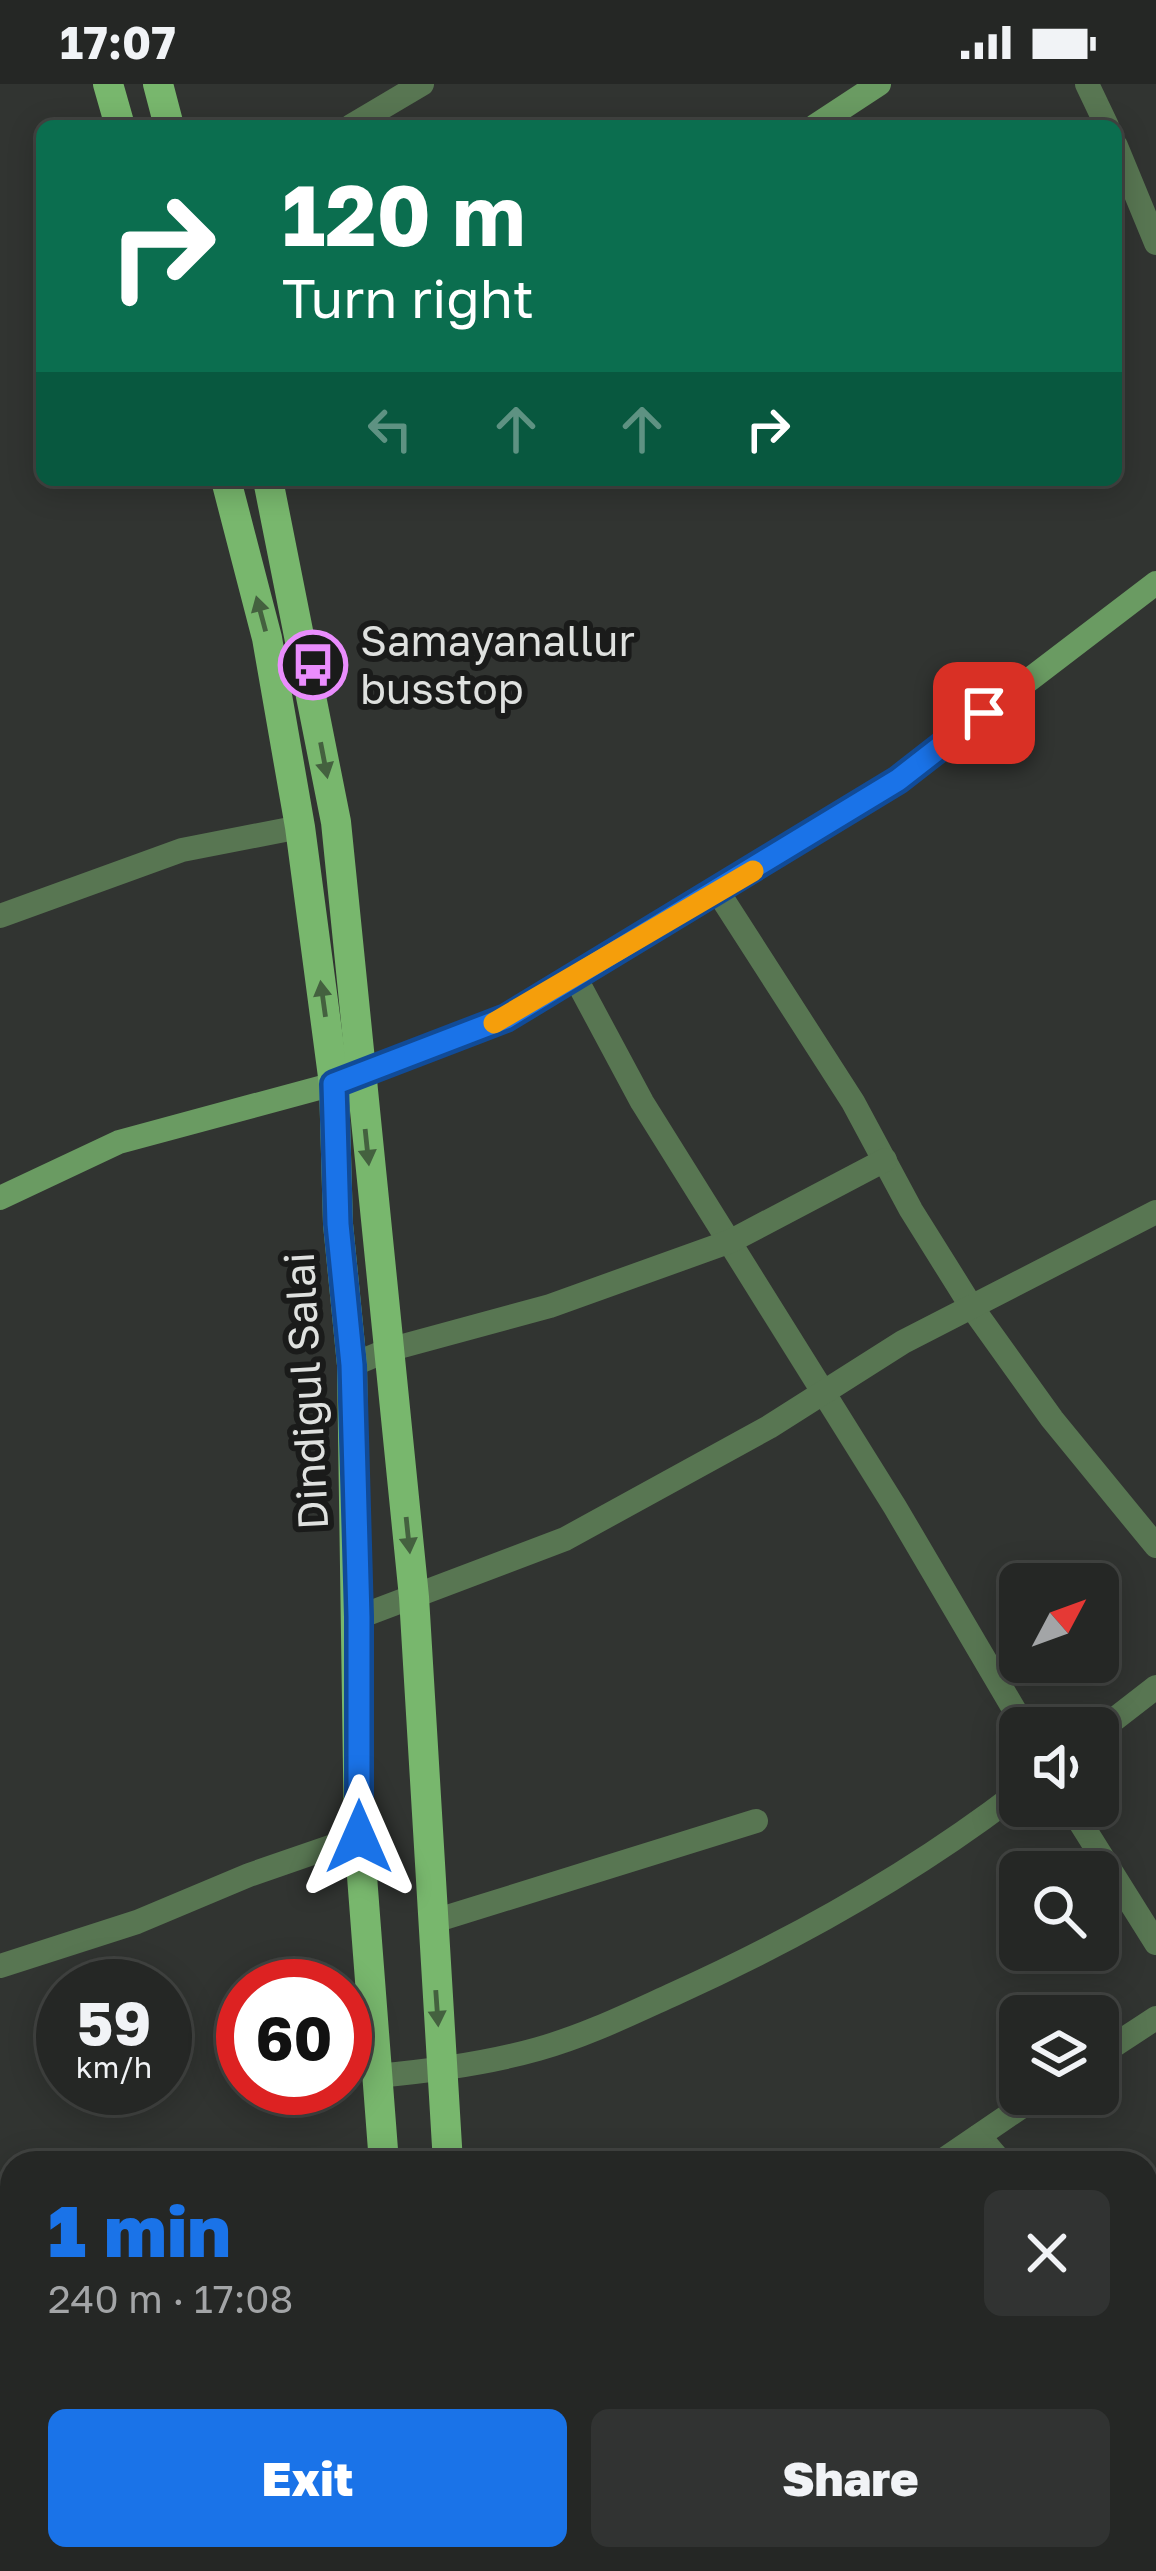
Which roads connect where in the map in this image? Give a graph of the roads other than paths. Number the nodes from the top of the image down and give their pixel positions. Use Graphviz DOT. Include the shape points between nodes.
graph roads {
  1 [pos="108,84"];
  2 [pos="158,84"];
  3 [pos="422,84"];
  4 [pos="879,84"];
  5 [pos="1087,84"];
  6 [pos="118,120"];
  7 [pos="167,120"];
  8 [pos="361,120"];
  9 [pos="824,120"];
  10 [pos="1104,120"];
  11 [pos="1122,161"];
  12 [pos="1156,243"];
  13 [pos="235,486"];
  14 [pos="269,486"];
  15 [pos="1156,583"];
  16 [pos="300,827"];
  17 [pos="718,892"];
  18 [pos="0,916"];
  19 [pos="575,977"];
  20 [pos="347,1079"];
  21 [pos="885,1160"];
  22 [pos="0,1198"];
  23 [pos="1156,1212"];
  24 [pos="731,1241"];
  25 [pos="971,1306"];
  26 [pos="388,1350"];
  27 [pos="352,1365"];
  28 [pos="823,1393"];
  29 [pos="1156,1546"];
  30 [pos="414,1598"];
  31 [pos="359,1617"];
  32 [pos="1156,1687"];
  33 [pos="1011,1707"];
  34 [pos="1119,1716"];
  35 [pos="999,1805"];
  36 [pos="756,1821"];
  37 [pos="1083,1827"];
  38 [pos="359,1837"];
  39 [pos="431,1922"];
  40 [pos="1156,1943"];
  41 [pos="0,1966"];
  42 [pos="1156,2018"];
  43 [pos="1119,2042"];
  44 [pos="441,2070"];
  45 [pos="376,2076"];
  46 [pos="1010,2115"];
  47 [pos="979,2136"];
  48 [pos="383,2151"];
  49 [pos="447,2151"];
  50 [pos="957,2151"];
  51 [pos="992,2151"];
  1 -- 6 [label="main road"];
  2 -- 7 [label="main road"];
  3 -- 8 [label="street"];
  4 -- 9 [label="street"];
  5 -- 10 [label="street"];
  11 -- 12 [label="street"];
  16 -- 13 [label="main road, Dindigul Salai, one-way"];
  14 -- 20 [label="main road, Dindigul Salai, one-way" via="336,822"];
  15 -- 17 [label="street" via="898,780"];
  16 -- 18 [label="street" via="182,850"];
  20 -- 16 [label="main road, Dindigul Salai, one-way"];
  17 -- 19 [label="street"];
  17 -- 21 [label="street"];
  19 -- 20 [label="street" via="506,1018"];
  19 -- 24 [label="street"];
  20 -- 22 [label="street" via="119,1142"];
  20 -- 26 [label="main road, Dindigul Salai, one-way"];
  20 -- 27 [label="main road, Dindigul Salai" via="338,1224"];
  21 -- 24 [label="street"];
  21 -- 25 [label="street"];
  23 -- 25 [label="street"];
  24 -- 26 [label="street" via="550,1306"];
  24 -- 28 [label="street"];
  25 -- 28 [label="street"];
  25 -- 29 [label="street"];
  26 -- 27 [label="street"];
  26 -- 30 [label="main road, Dindigul Salai, one-way"];
  27 -- 31 [label="main road, Dindigul Salai"];
  28 -- 30 [label="street" via="566,1539"];
  28 -- 33 [label="street"];
  30 -- 31 [label="street"];
  30 -- 39 [label="main road, Dindigul Salai"];
  31 -- 38 [label="main road, Dindigul Salai"];
  32 -- 34 [label="street"];
  35 -- 44 [label="street" via="875,1891 754,1958 539,2049"];
  36 -- 39 [label="street"];
  37 -- 40 [label="street"];
  38 -- 41 [label="street"];
  38 -- 45 [label="main road, Dindigul Salai"];
  39 -- 44 [label="main road, Dindigul Salai, one-way"];
  42 -- 43 [label="street"];
  44 -- 45 [label="street"];
  44 -- 49 [label="main road, Dindigul Salai"];
  45 -- 48 [label="main road, Dindigul Salai"];
  46 -- 47 [label="street"];
  47 -- 50 [label="street"];
  47 -- 51 [label="street"];
}
